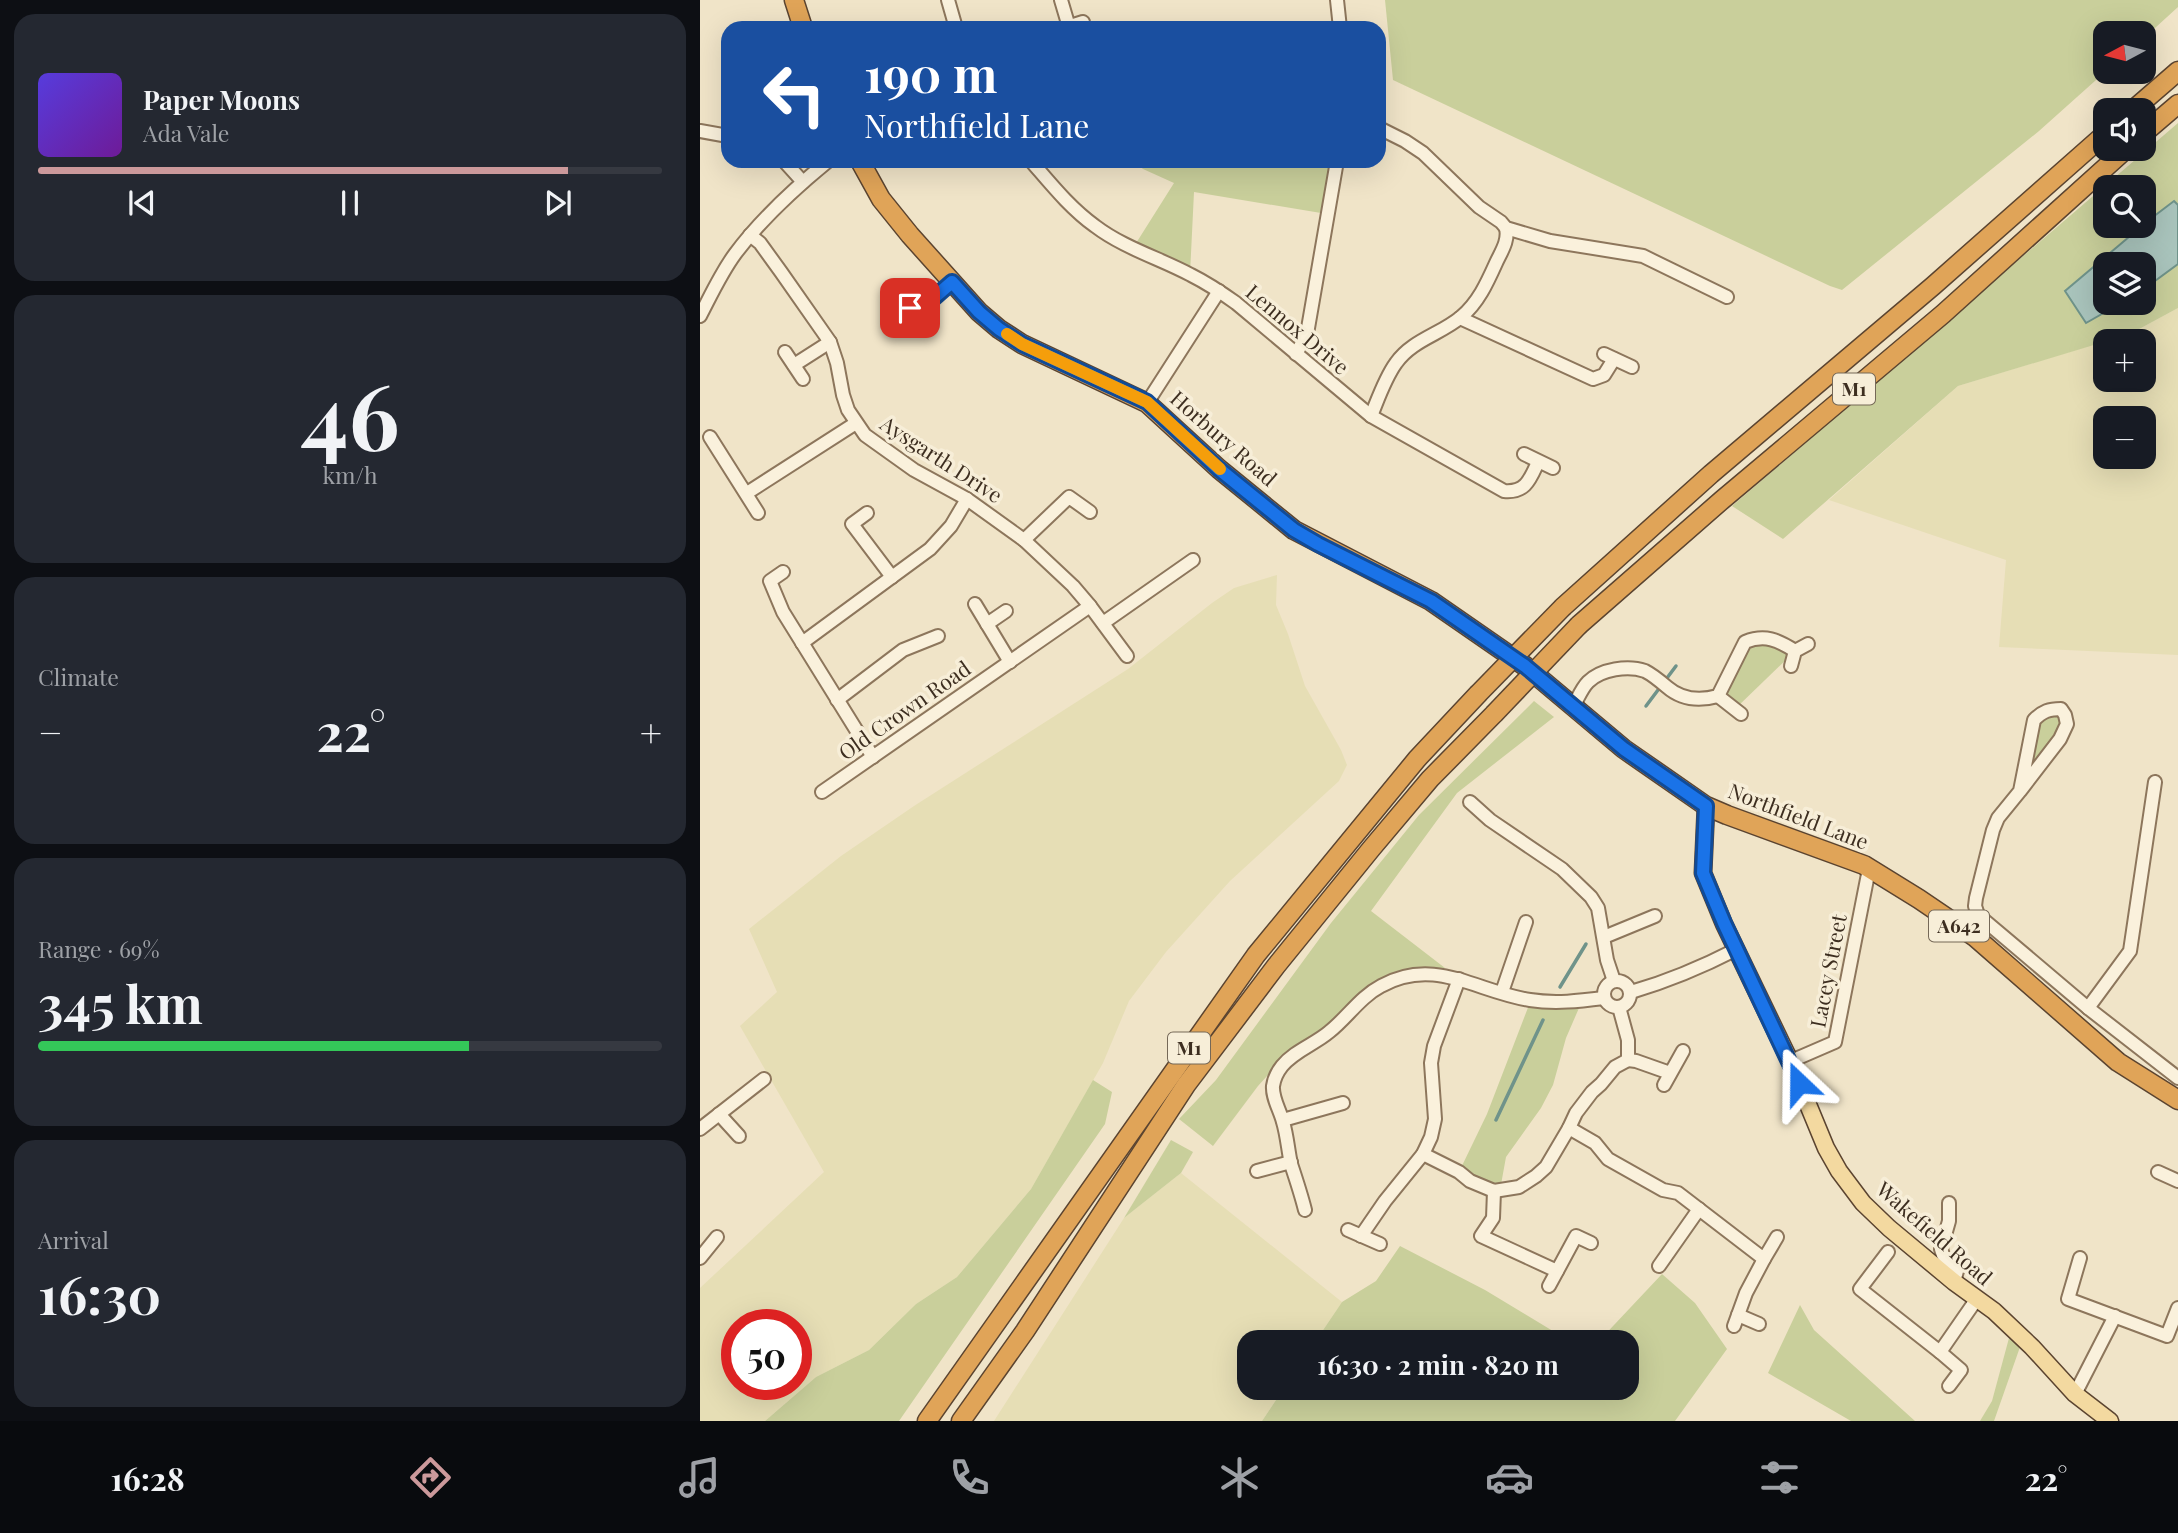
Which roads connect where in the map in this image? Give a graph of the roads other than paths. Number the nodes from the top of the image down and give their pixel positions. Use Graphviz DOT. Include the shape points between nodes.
graph roads {
  1 [pos="794,0"];
  2 [pos="948,0"];
  3 [pos="1060,0"];
  4 [pos="1337,0"];
  5 [pos="801,21"];
  6 [pos="954,21"];
  7 [pos="1065,21"];
  8 [pos="1339,21"];
  9 [pos="2178,71"];
  10 [pos="2147,98"];
  11 [pos="2178,104"];
  12 [pos="2156,123"];
  13 [pos="700,131"];
  14 [pos="1386,132"];
  15 [pos="721,135"];
  16 [pos="2093,145"];
  17 [pos="2113,161"];
  18 [pos="790,168"];
  19 [pos="820,168"];
  20 [pos="864,168"];
  21 [pos="1037,168"];
  22 [pos="1336,168"];
  23 [pos="803,182"];
  24 [pos="1506,228"];
  25 [pos="750,235"];
  26 [pos="952,282"];
  27 [pos="1219,291"];
  28 [pos="1719,297"];
  29 [pos="920,310"];
  30 [pos="700,316"];
  31 [pos="1460,318"];
  32 [pos="830,342"];
  33 [pos="785,352"];
  34 [pos="1296,354"];
  35 [pos="794,365"];
  36 [pos="1632,367"];
  37 [pos="803,379"];
  38 [pos="1147,402"];
  39 [pos="1371,416"];
  40 [pos="856,423"];
  41 [pos="710,437"];
  42 [pos="1524,453"];
  43 [pos="1538,462"];
  44 [pos="1553,468"];
  45 [pos="731,470"];
  46 [pos="719,478"];
  47 [pos="747,493"];
  48 [pos="967,499"];
  49 [pos="1090,512"];
  50 [pos="758,513"];
  51 [pos="867,513"];
  52 [pos="1024,540"];
  53 [pos="1172,557"];
  54 [pos="1193,560"];
  55 [pos="1181,568"];
  56 [pos="783,572"];
  57 [pos="892,577"];
  58 [pos="975,604"];
  59 [pos="1090,606"];
  60 [pos="1006,611"];
  61 [pos="1103,623"];
  62 [pos="988,624"];
  63 [pos="938,636"];
  64 [pos="802,643"];
  65 [pos="1808,644"];
  66 [pos="1795,650"];
  67 [pos="1126,656"];
  68 [pos="1010,662"];
  69 [pos="1525,666"];
  70 [pos="1791,666"];
  71 [pos="1718,696"];
  72 [pos="837,700"];
  73 [pos="1574,705"];
  74 [pos="1741,714"];
  75 [pos="873,757"];
  76 [pos="2155,782"];
  77 [pos="2020,791"];
  78 [pos="822,792"];
  79 [pos="1470,802"];
  80 [pos="1706,806"];
  81 [pos="1869,869"];
  82 [pos="1655,916"];
  83 [pos="1526,922"];
  84 [pos="1604,937"];
  85 [pos="1737,949"];
  86 [pos="1459,979"];
  87 [pos="1614,981"];
  88 [pos="2069,991"];
  89 [pos="1502,992"];
  90 [pos="1631,992"];
  91 [pos="1604,998"];
  92 [pos="1619,1007"];
  93 [pos="2057,1008"];
  94 [pos="2088,1008"];
  95 [pos="1683,1051"];
  96 [pos="1798,1058"];
  97 [pos="1628,1060"];
  98 [pos="2178,1078"];
  99 [pos="764,1080"];
  100 [pos="2178,1100"];
  101 [pos="1343,1103"];
  102 [pos="719,1114"];
  103 [pos="1283,1120"];
  104 [pos="1569,1128"];
  105 [pos="700,1129"];
  106 [pos="739,1136"];
  107 [pos="1423,1154"];
  108 [pos="1291,1162"];
  109 [pos="1257,1171"];
  110 [pos="2158,1172"];
  111 [pos="2178,1181"];
  112 [pos="1494,1191"];
  113 [pos="1949,1202"];
  114 [pos="1699,1209"];
  115 [pos="1305,1210"];
  116 [pos="1348,1230"];
  117 [pos="1361,1236"];
  118 [pos="717,1237"];
  119 [pos="1777,1237"];
  120 [pos="1591,1243"];
  121 [pos="1380,1244"];
  122 [pos="1888,1252"];
  123 [pos="700,1258"];
  124 [pos="1764,1259"];
  125 [pos="1659,1266"];
  126 [pos="2081,1266"];
  127 [pos="1557,1271"];
  128 [pos="1954,1282"];
  129 [pos="1549,1286"];
  130 [pos="1976,1300"];
  131 [pos="2178,1308"];
  132 [pos="2115,1316"];
  133 [pos="1759,1324"];
  134 [pos="1940,1352"];
  135 [pos="1949,1387"];
  136 [pos="2075,1394"];
  137 [pos="927,1421"];
  138 [pos="961,1421"];
  139 [pos="2110,1421"];
  1 -- 5 [label="highway"];
  2 -- 6 [label="street"];
  3 -- 7 [label="street"];
  4 -- 8 [label="street"];
  9 -- 10 [label="highway"];
  11 -- 12 [label="highway"];
  13 -- 15 [label="street"];
  14 -- 24 [label="street" via="1423,153"];
  16 -- 137 [label="highway, M1, bridge" via="1563,607 1416,759 1256,955"];
  17 -- 138 [label="highway, M1, bridge" via="1943,314 1579,625 1430,779 1202,1063"];
  18 -- 23 [label="street"];
  19 -- 23 [label="street"];
  20 -- 26 [label="highway, Horbury Road / A642" via="881,199"];
  21 -- 27 [label="street, Lennox Drive" via="1096,227"];
  22 -- 34 [label="street" via="1307,334"];
  23 -- 25 [label="street"];
  24 -- 28 [label="street" via="1550,241 1643,257"];
  24 -- 31 [label="street" via="1507,240 1490,277"];
  25 -- 30 [label="street"];
  25 -- 32 [label="street, Aysgarth Drive"];
  26 -- 29 [label="street"];
  26 -- 38 [label="highway, Horbury Road / A642" via="979,312 1022,344"];
  27 -- 34 [label="street, Lennox Drive"];
  27 -- 38 [label="street"];
  31 -- 36 [label="street" via="1593,379 1604,375 1609,357"];
  31 -- 39 [label="street" via="1405,352"];
  32 -- 35 [label="street"];
  32 -- 40 [label="street, Aysgarth Drive" via="843,395"];
  33 -- 35 [label="street"];
  34 -- 39 [label="street, Lennox Drive"];
  35 -- 37 [label="street"];
  38 -- 69 [label="highway, Horbury Road / A642" via="1294,530 1431,601"];
  39 -- 43 [label="street, Lennox Drive" via="1504,491 1527,485"];
  40 -- 47 [label="street"];
  40 -- 48 [label="street, Aysgarth Drive" via="876,444"];
  41 -- 45 [label="street"];
  42 -- 43 [label="street"];
  43 -- 44 [label="street"];
  45 -- 46 [label="street"];
  45 -- 47 [label="street"];
  47 -- 50 [label="street"];
  48 -- 52 [label="street, Aysgarth Drive"];
  48 -- 57 [label="street" via="930,549"];
  49 -- 52 [label="street" via="1069,496"];
  51 -- 57 [label="street" via="852,524"];
  52 -- 59 [label="street, Aysgarth Drive"];
  53 -- 55 [label="street"];
  54 -- 55 [label="street"];
  55 -- 61 [label="street"];
  56 -- 64 [label="street" via="770,581"];
  57 -- 64 [label="street"];
  58 -- 62 [label="street"];
  59 -- 61 [label="street, Aysgarth Drive"];
  59 -- 68 [label="street, Old Crown Road"];
  60 -- 62 [label="street"];
  61 -- 67 [label="street, Aysgarth Drive"];
  62 -- 68 [label="street"];
  63 -- 72 [label="street" via="903,650"];
  64 -- 72 [label="street"];
  65 -- 66 [label="street"];
  66 -- 70 [label="street"];
  66 -- 71 [label="street" via="1765,637 1745,642"];
  68 -- 75 [label="street, Old Crown Road"];
  69 -- 73 [label="highway, Northfield Lane / A642"];
  71 -- 73 [label="street" via="1693,699 1677,695 1645,671 1631,668 1600,674 1587,682"];
  71 -- 74 [label="street"];
  72 -- 75 [label="street"];
  73 -- 80 [label="highway, Northfield Lane / A642" via="1624,749"];
  75 -- 78 [label="street, Old Crown Road"];
  76 -- 94 [label="street" via="2130,951"];
  77 -- 77 [label="street" via="2034,720 2042,712 2061,709 2067,723 2065,732"];
  77 -- 88 [label="street" via="1993,830 1975,906 1985,922"];
  79 -- 84 [label="street" via="1584,888 1598,908"];
  80 -- 81 [label="highway, Northfield Lane / A642"];
  80 -- 85 [label="main road, Wakefield Road" via="1703,873"];
  81 -- 93 [label="highway, Northfield Lane / A642" via="1975,937"];
  81 -- 96 [label="street, Lacey Street" via="1835,1042"];
  82 -- 84 [label="street"];
  83 -- 89 [label="street"];
  84 -- 87 [label="street"];
  85 -- 90 [label="street" via="1691,972"];
  85 -- 128 [label="main road, Wakefield Road" via="1839,1171 1863,1203"];
  86 -- 89 [label="street"];
  86 -- 103 [label="street" via="1423,974 1401,978 1366,996 1327,1034 1282,1066 1273,1085"];
  86 -- 107 [label="street" via="1434,1046 1435,1119"];
  87 -- 90 [label="street" via="1623,981"];
  87 -- 91 [label="street" via="1605,989"];
  88 -- 93 [label="street"];
  88 -- 94 [label="street"];
  89 -- 91 [label="street" via="1547,1002"];
  90 -- 92 [label="street"];
  91 -- 92 [label="street"];
  92 -- 97 [label="street"];
  93 -- 100 [label="highway, Northfield Lane / A642" via="2118,1062"];
  94 -- 98 [label="street"];
  95 -- 97 [label="street" via="1667,1079"];
  97 -- 104 [label="street" via="1592,1091"];
  99 -- 102 [label="street"];
  101 -- 103 [label="street"];
  102 -- 105 [label="street"];
  102 -- 106 [label="street"];
  103 -- 108 [label="street"];
  104 -- 112 [label="street" via="1536,1176 1519,1187"];
  104 -- 114 [label="street" via="1595,1143 1608,1158 1638,1169 1663,1191 1678,1193"];
  107 -- 112 [label="street"];
  107 -- 117 [label="street"];
  108 -- 109 [label="street"];
  108 -- 115 [label="street"];
  110 -- 111 [label="street"];
  112 -- 127 [label="street" via="1493,1218 1481,1236"];
  113 -- 128 [label="street" via="1950,1221 1941,1249 1957,1271"];
  114 -- 124 [label="street"];
  114 -- 125 [label="street"];
  116 -- 117 [label="street"];
  117 -- 121 [label="street"];
  118 -- 123 [label="street"];
  119 -- 124 [label="street"];
  120 -- 127 [label="street" via="1576,1236"];
  122 -- 134 [label="street" via="1860,1289"];
  124 -- 133 [label="street" via="1736,1321"];
  126 -- 132 [label="street" via="2068,1299"];
  127 -- 129 [label="street"];
  128 -- 130 [label="main road, Wakefield Road"];
  130 -- 134 [label="street"];
  130 -- 136 [label="main road, Wakefield Road" via="2032,1347"];
  131 -- 132 [label="street" via="2166,1336"];
  132 -- 136 [label="street"];
  134 -- 135 [label="street" via="1961,1370"];
  136 -- 139 [label="main road, Wakefield Road"];
}
